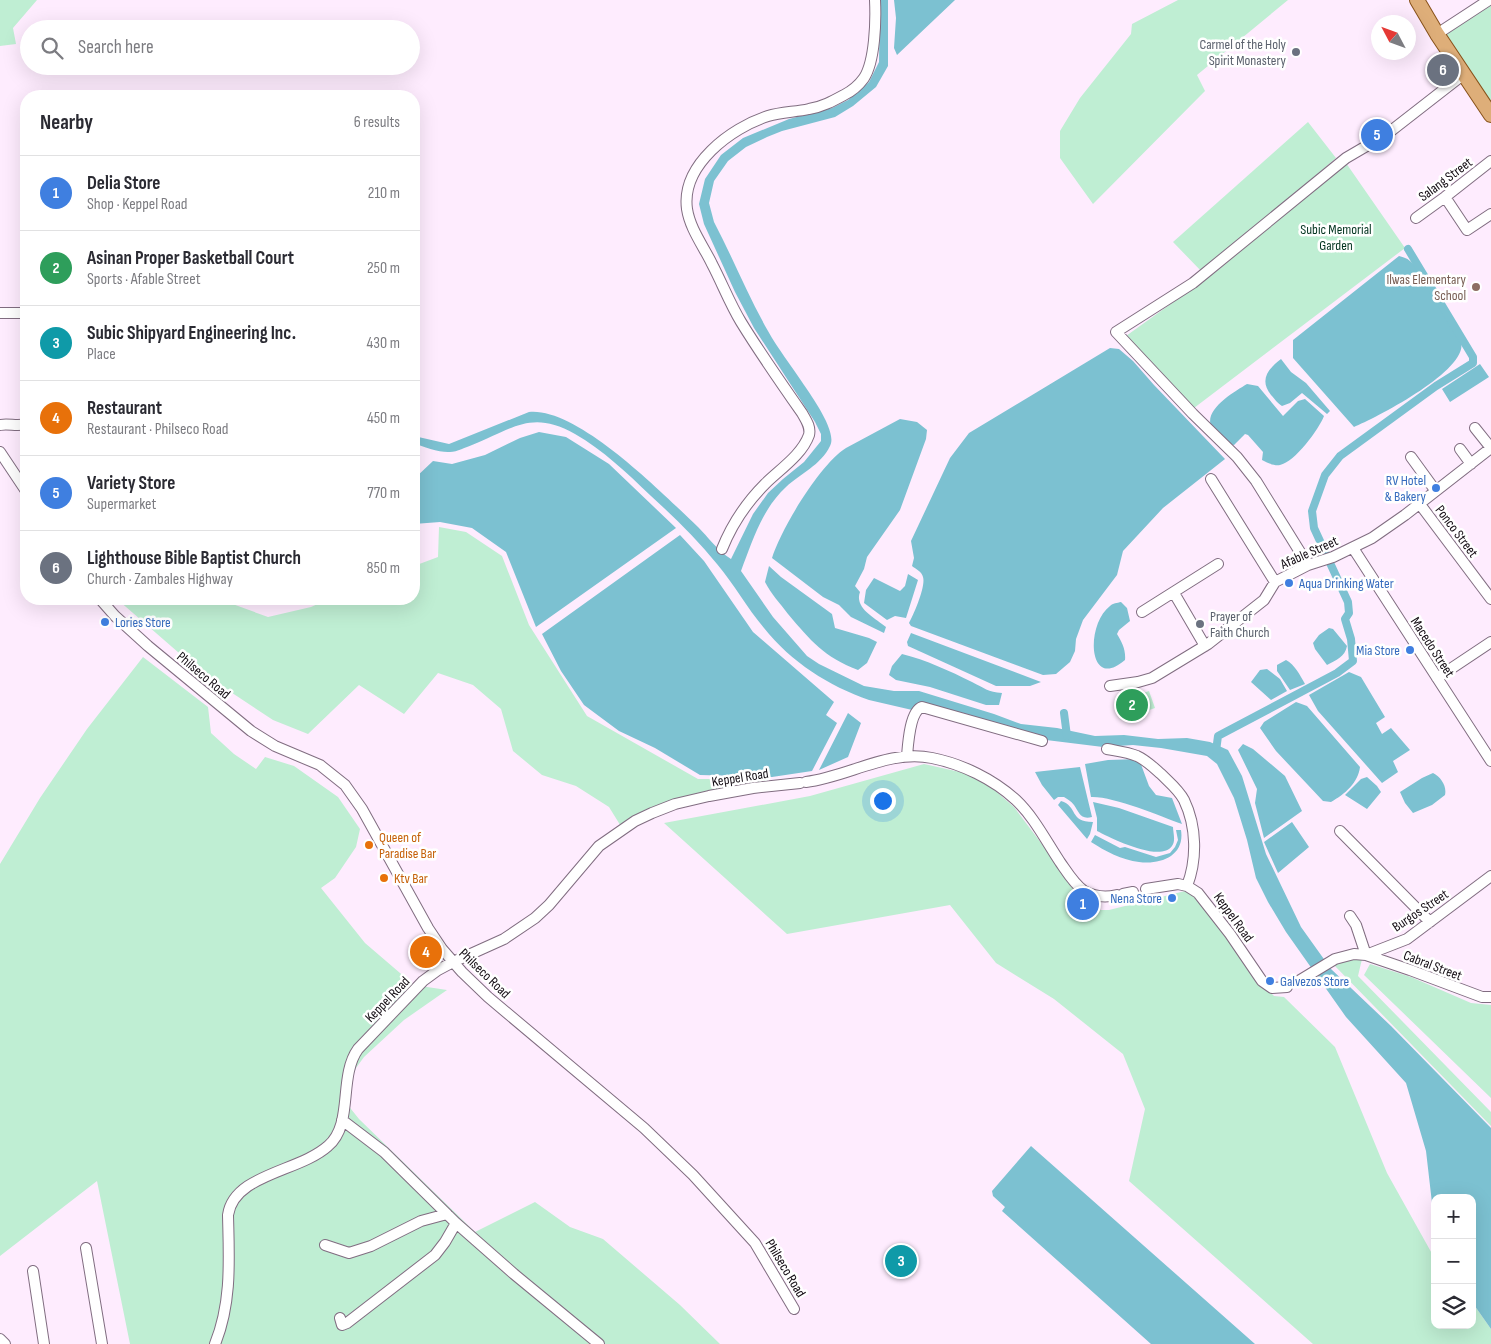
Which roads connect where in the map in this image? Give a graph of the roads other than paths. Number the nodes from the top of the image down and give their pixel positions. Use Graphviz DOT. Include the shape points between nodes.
graph roads {
  1 [pos="875,0"];
  2 [pos="1417,0"];
  3 [pos="1489,0"];
  4 [pos="1437,34"];
  5 [pos="1464,74"];
  6 [pos="1491,114"];
  7 [pos="1491,161"];
  8 [pos="1445,197"];
  9 [pos="1491,214"];
  10 [pos="1416,218"];
  11 [pos="0,313"];
  12 [pos="20,313"];
  13 [pos="0,425"];
  14 [pos="20,426"];
  15 [pos="1476,428"];
  16 [pos="1491,448"];
  17 [pos="1460,449"];
  18 [pos="0,452"];
  19 [pos="1411,457"];
  20 [pos="1471,464"];
  21 [pos="1211,479"];
  22 [pos="20,482"];
  23 [pos="1435,490"];
  24 [pos="1419,503"];
  25 [pos="1353,548"];
  26 [pos="722,549"];
  27 [pos="1218,564"];
  28 [pos="1308,565"];
  29 [pos="1276,582"];
  30 [pos="1174,593"];
  31 [pos="1491,599"];
  32 [pos="105,605"];
  33 [pos="1142,612"];
  34 [pos="1491,642"];
  35 [pos="1206,646"];
  36 [pos="1438,678"];
  37 [pos="1110,686"];
  38 [pos="1042,741"];
  39 [pos="1107,749"];
  40 [pos="907,756"];
  41 [pos="1491,761"];
  42 [pos="1340,831"];
  43 [pos="1491,876"];
  44 [pos="1187,886"];
  45 [pos="1350,916"];
  46 [pos="1430,922"];
  47 [pos="1366,955"];
  48 [pos="454,962"];
  49 [pos="1306,976"];
  50 [pos="1491,997"];
  51 [pos="342,1120"];
  52 [pos="447,1214"];
  53 [pos="456,1223"];
  54 [pos="325,1244"];
  55 [pos="86,1248"];
  56 [pos="33,1271"];
  57 [pos="794,1309"];
  58 [pos="340,1318"];
  59 [pos="0,1339"];
  60 [pos="5,1344"];
  61 [pos="44,1344"];
  62 [pos="102,1344"];
  63 [pos="217,1344"];
  64 [pos="599,1344"];
  1 -- 26 [label="street" via="871,58 859,84 825,105 770,116 745,126 708,154 691,180 687,204 693,226 741,322 810,428 802,447 741,512"];
  2 -- 4 [label="main road"];
  3 -- 4 [label="street"];
  4 -- 5 [label="main road"];
  5 -- 6 [label="main road"];
  5 -- 28 [label="street" via="1387,134 1346,158 1193,283 1116,332 1237,457 1256,481"];
  7 -- 8 [label="street, Salang Street"];
  8 -- 9 [label="street" via="1467,230"];
  8 -- 10 [label="street, Salang Street"];
  11 -- 12 [label="street"];
  13 -- 14 [label="street"];
  15 -- 16 [label="street"];
  16 -- 20 [label="street, Afable Street"];
  17 -- 20 [label="street"];
  18 -- 22 [label="street"];
  19 -- 23 [label="street"];
  20 -- 23 [label="street, Afable Street"];
  21 -- 29 [label="street"];
  23 -- 24 [label="street, Afable Street"];
  24 -- 25 [label="street, Afable Street" via="1378,534"];
  24 -- 31 [label="street, Ponco Street"];
  25 -- 28 [label="street, Afable Street"];
  25 -- 36 [label="street, Macedo Street"];
  27 -- 30 [label="street"];
  28 -- 29 [label="street, Afable Street"];
  29 -- 35 [label="street, Afable Street" via="1264,600"];
  30 -- 33 [label="street"];
  30 -- 35 [label="street"];
  32 -- 48 [label="street, Philseco Road" via="148,646 251,731 275,746 320,765 345,785 362,809 428,928"];
  34 -- 36 [label="street"];
  35 -- 37 [label="street, Afable Street" via="1152,678"];
  36 -- 41 [label="street, Macedo Street"];
  38 -- 40 [label="street" via="922,707 916,711"];
  39 -- 44 [label="street" via="1146,760 1184,800 1194,850 1194,867"];
  40 -- 44 [label="street, Keppel Road" via="931,757 947,762 1002,789 1029,814 1068,873 1085,891 1099,897 1175,884"];
  40 -- 48 [label="street, Keppel Road" via="803,782 709,796 652,813 599,846 534,918 495,944"];
  42 -- 46 [label="street"];
  43 -- 46 [label="street, Burgos Street"];
  44 -- 49 [label="street, Keppel Road" via="1201,896 1265,984 1274,989 1292,985"];
  45 -- 47 [label="street"];
  46 -- 47 [label="street, Burgos Street" via="1407,939"];
  47 -- 49 [label="street, Burgos Street" via="1339,958"];
  47 -- 50 [label="street, Cabral Street" via="1482,997"];
  48 -- 51 [label="street, Keppel Road" via="423,981 355,1054 348,1068"];
  48 -- 57 [label="street, Philseco Road" via="473,984 644,1128 693,1175 755,1243"];
  51 -- 52 [label="street" via="384,1152"];
  51 -- 63 [label="street, Keppel Road" via="327,1147 309,1159 250,1184 230,1203 228,1290"];
  52 -- 53 [label="street"];
  52 -- 54 [label="street" via="421,1221 349,1254"];
  53 -- 58 [label="street" via="428,1261 347,1323 342,1325"];
  53 -- 64 [label="street"];
  55 -- 62 [label="street"];
  56 -- 61 [label="street"];
  59 -- 60 [label="street"];
}
